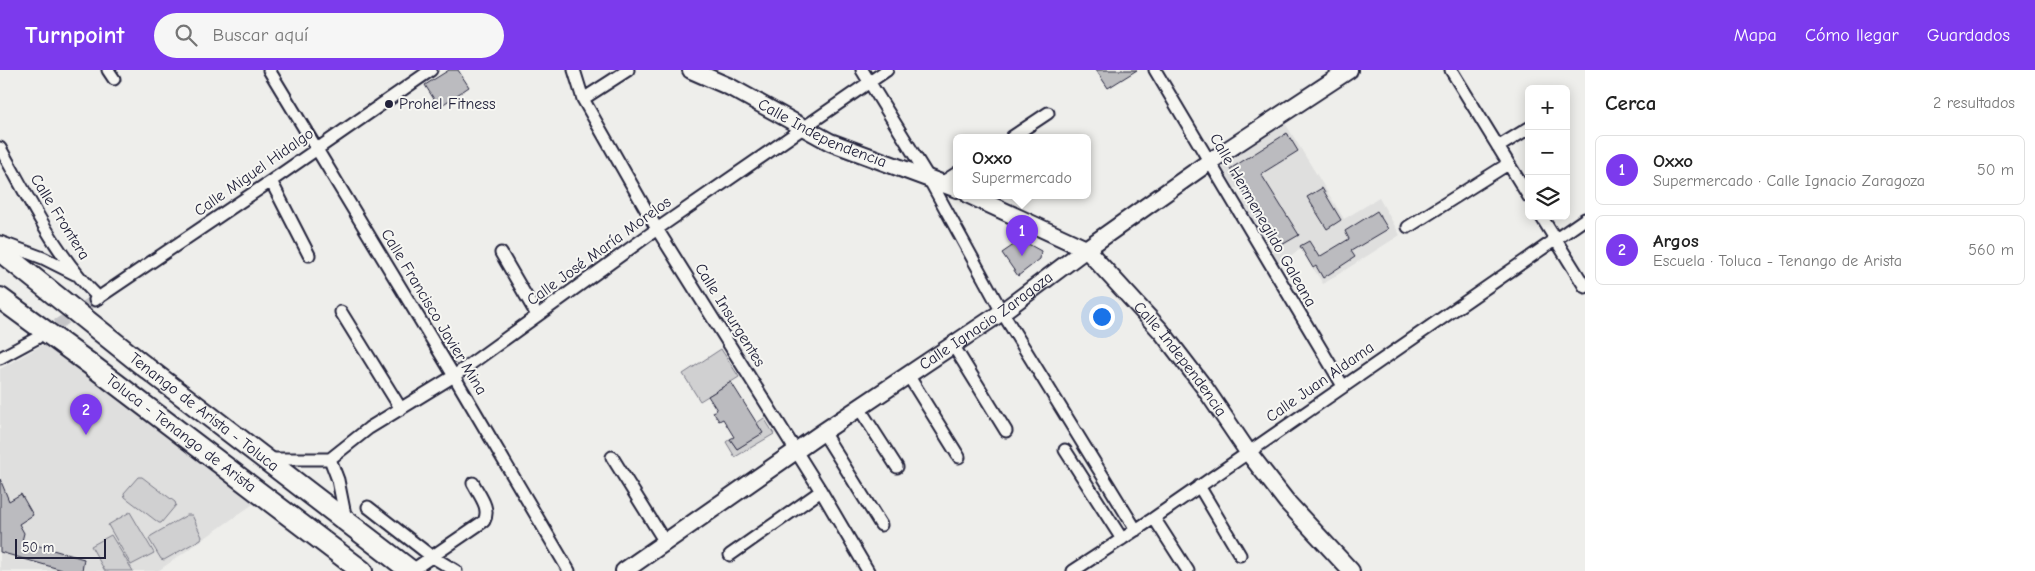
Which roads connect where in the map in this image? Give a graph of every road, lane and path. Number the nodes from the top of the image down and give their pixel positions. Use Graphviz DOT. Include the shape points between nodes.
graph roads {
  1 [pos="269,70"];
  2 [pos="431,70"];
  3 [pos="574,70"];
  4 [pos="628,70"];
  5 [pos="691,70"];
  6 [pos="862,70"];
  7 [pos="887,70"];
  8 [pos="1155,70"];
  9 [pos="1349,70"];
  10 [pos="1451,70"];
  11 [pos="870,82"];
  12 [pos="583,99"];
  13 [pos="1048,113"];
  14 [pos="803,128"];
  15 [pos="1526,130"];
  16 [pos="1016,134"];
  17 [pos="1498,147"];
  18 [pos="0,148"];
  19 [pos="316,149"];
  20 [pos="1209,162"];
  21 [pos="1508,164"];
  22 [pos="271,181"];
  23 [pos="943,183"];
  24 [pos="1525,191"];
  25 [pos="978,199"];
  26 [pos="1585,219"];
  27 [pos="1544,220"];
  28 [pos="1408,227"];
  29 [pos="657,229"];
  30 [pos="1556,240"];
  31 [pos="0,242"];
  32 [pos="1086,249"];
  33 [pos="0,251"];
  34 [pos="501,253"];
  35 [pos="309,255"];
  36 [pos="77,274"];
  37 [pos="1585,287"];
  38 [pos="0,298"];
  39 [pos="97,299"];
  40 [pos="341,312"];
  41 [pos="1002,312"];
  42 [pos="537,316"];
  43 [pos="37,338"];
  44 [pos="953,345"];
  45 [pos="0,358"];
  46 [pos="908,374"];
  47 [pos="454,376"];
  48 [pos="1342,386"];
  49 [pos="860,408"];
  50 [pos="401,409"];
  51 [pos="1006,431"];
  52 [pos="823,432"];
  53 [pos="1065,450"];
  54 [pos="795,451"];
  55 [pos="1248,452"];
  56 [pos="960,457"];
  57 [pos="612,458"];
  58 [pos="330,459"];
  59 [pos="265,460"];
  60 [pos="897,467"];
  61 [pos="473,483"];
  62 [pos="1199,486"];
  63 [pos="821,491"];
  64 [pos="368,507"];
  65 [pos="1154,518"];
  66 [pos="347,522"];
  67 [pos="880,525"];
  68 [pos="1136,530"];
  69 [pos="1122,539"];
  70 [pos="665,542"];
  71 [pos="730,555"];
  72 [pos="1240,555"];
  73 [pos="431,556"];
  74 [pos="362,571"];
  75 [pos="411,571"];
  76 [pos="456,571"];
  77 [pos="569,571"];
  78 [pos="624,571"];
  79 [pos="868,571"];
  80 [pos="1073,571"];
  81 [pos="1188,571"];
  82 [pos="1351,571"];
  1 -- 19 [label="street, Calle Francisco Javier Mina"];
  2 -- 19 [label="street, Calle Miguel Hidalgo"];
  3 -- 12 [label="street, Calle Insurgentes"];
  4 -- 12 [label="street"];
  5 -- 14 [label="street, Calle Independencia"];
  6 -- 11 [label="street"];
  7 -- 11 [label="street, Calle José María Morelos"];
  8 -- 20 [label="street, Calle Hermenegildo Galeana"];
  9 -- 20 [label="street, Calle Ignacio Zaragoza"];
  10 -- 17 [label="street"];
  11 -- 14 [label="street, Calle José María Morelos"];
  11 -- 23 [label="street"];
  12 -- 29 [label="street, Calle Insurgentes"];
  13 -- 16 [label="street"];
  14 -- 23 [label="street, Calle Independencia" via="830,142"];
  14 -- 29 [label="street, Calle José María Morelos"];
  15 -- 17 [label="street"];
  17 -- 21 [label="street"];
  18 -- 36 [label="street, Calle Frontera"];
  19 -- 22 [label="street, Calle Miguel Hidalgo"];
  19 -- 47 [label="street, Calle Francisco Javier Mina"];
  20 -- 32 [label="street, Calle Ignacio Zaragoza"];
  20 -- 48 [label="street, Calle Hermenegildo Galeana"];
  21 -- 24 [label="street"];
  21 -- 28 [label="street"];
  22 -- 35 [label="street"];
  22 -- 39 [label="street, Calle Miguel Hidalgo"];
  23 -- 41 [label="street"];
  25 -- 32 [label="street, Calle Independencia"];
  26 -- 30 [label="street, Calle Juan Aldama"];
  27 -- 30 [label="street"];
  29 -- 42 [label="street, Calle José María Morelos"];
  29 -- 54 [label="street, Calle Insurgentes"];
  30 -- 37 [label="street"];
  30 -- 48 [label="street, Calle Juan Aldama"];
  31 -- 36 [label="street"];
  32 -- 41 [label="street, Calle Ignacio Zaragoza"];
  32 -- 55 [label="street, Calle Independencia" via="1161,331"];
  33 -- 59 [label="highway, Tenango de Arista - Toluca"];
  34 -- 42 [label="street"];
  36 -- 39 [label="street, Calle Frontera"];
  38 -- 74 [label="highway, Toluca - Tenango de Arista"];
  40 -- 50 [label="street"];
  41 -- 44 [label="street, Calle Ignacio Zaragoza"];
  41 -- 68 [label="street"];
  42 -- 47 [label="street, Calle José María Morelos"];
  43 -- 45 [label="street"];
  44 -- 46 [label="street, Calle Ignacio Zaragoza"];
  44 -- 51 [label="street"];
  46 -- 49 [label="street, Calle Ignacio Zaragoza"];
  46 -- 56 [label="street"];
  47 -- 50 [label="street, Calle José María Morelos"];
  47 -- 77 [label="street, Calle Francisco Javier Mina"];
  48 -- 55 [label="street, Calle Juan Aldama"];
  49 -- 52 [label="street, Calle Ignacio Zaragoza"];
  49 -- 60 [label="street"];
  50 -- 58 [label="street, Calle José María Morelos" via="369,428"];
  52 -- 54 [label="street, Calle Ignacio Zaragoza"];
  52 -- 67 [label="street"];
  53 -- 69 [label="street"];
  54 -- 63 [label="street, Calle Insurgentes"];
  54 -- 70 [label="street, Calle Ignacio Zaragoza"];
  55 -- 62 [label="street, Calle Juan Aldama"];
  55 -- 82 [label="street, Calle Independencia" via="1287,502"];
  57 -- 70 [label="street"];
  58 -- 59 [label="street"];
  58 -- 66 [label="street"];
  59 -- 66 [label="highway, Tenango de Arista - Toluca"];
  61 -- 73 [label="street" via="487,515"];
  62 -- 65 [label="street, Calle Juan Aldama"];
  62 -- 72 [label="street"];
  63 -- 71 [label="street"];
  63 -- 79 [label="street, Calle Insurgentes"];
  64 -- 73 [label="street"];
  65 -- 68 [label="street, Calle Juan Aldama"];
  65 -- 81 [label="street"];
  66 -- 75 [label="highway, Tenango de Arista - Toluca"];
  68 -- 69 [label="street, Calle Juan Aldama"];
  69 -- 80 [label="street, Calle Juan Aldama"];
  70 -- 78 [label="street, Calle Ignacio Zaragoza"];
  73 -- 75 [label="street"];
  73 -- 76 [label="street"];
}
